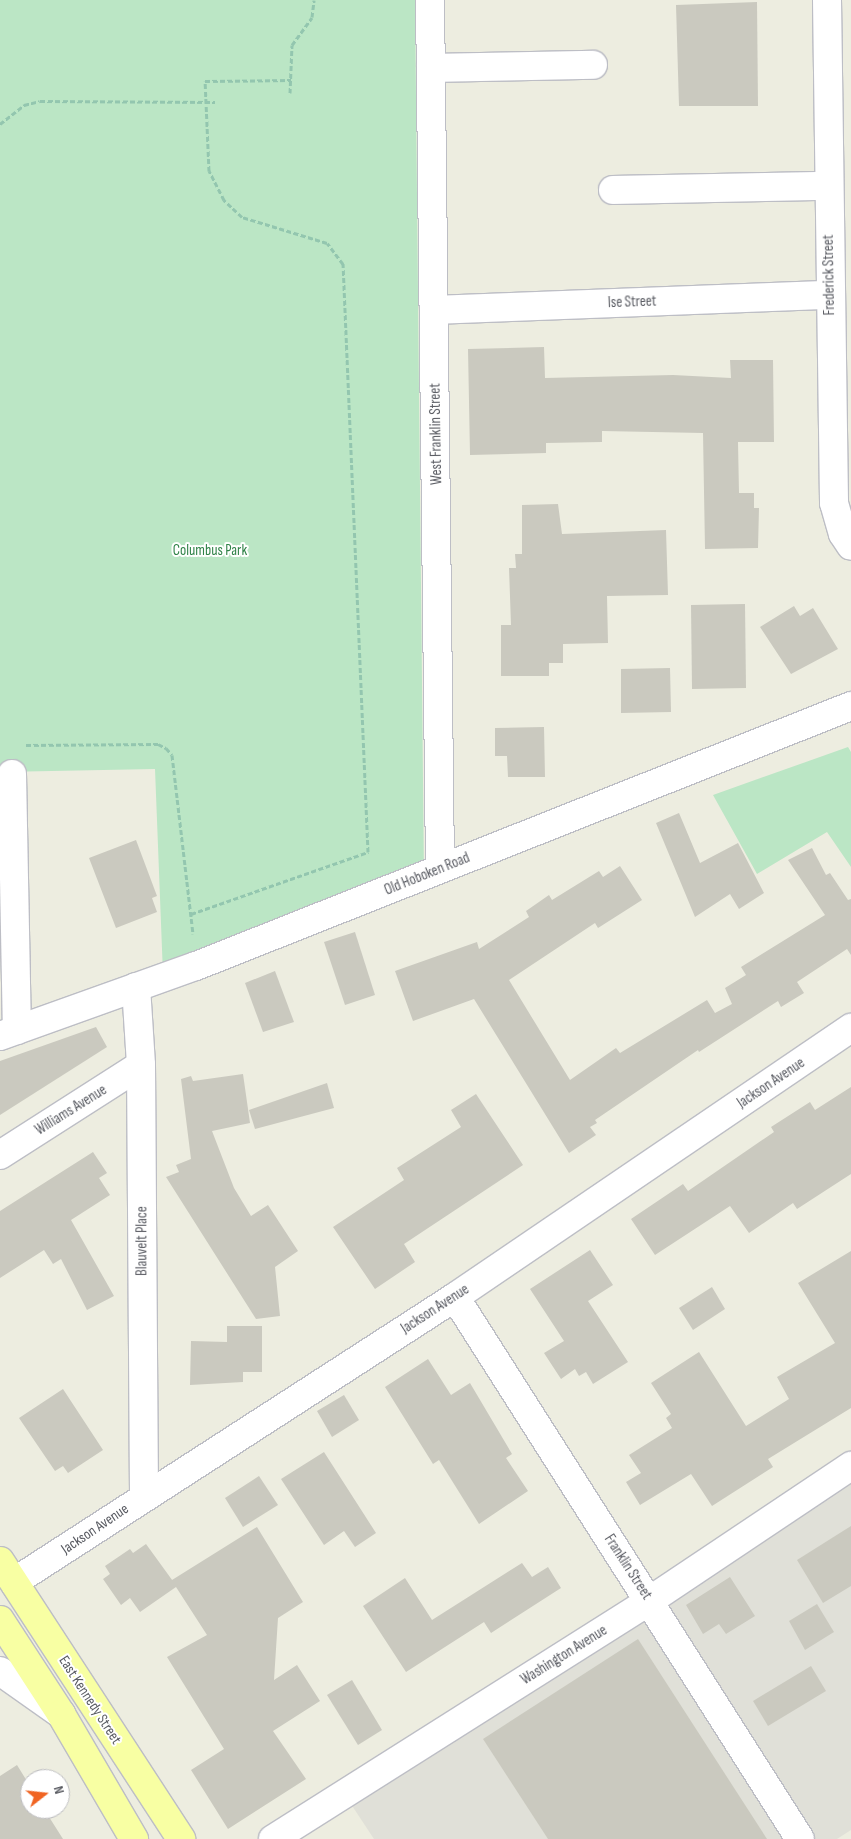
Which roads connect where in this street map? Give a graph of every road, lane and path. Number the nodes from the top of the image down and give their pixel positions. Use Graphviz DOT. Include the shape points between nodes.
graph roads {
  1 [pos="314,0"];
  2 [pos="430,0"];
  3 [pos="827,0"];
  4 [pos="593,65"];
  5 [pos="431,68"];
  6 [pos="291,80"];
  7 [pos="290,94"];
  8 [pos="204,102"];
  9 [pos="215,102"];
  10 [pos="0,124"];
  11 [pos="828,186"];
  12 [pos="614,190"];
  13 [pos="836,281"];
  14 [pos="434,310"];
  15 [pos="851,546"];
  16 [pos="851,706"];
  17 [pos="22,745"];
  18 [pos="12,774"];
  19 [pos="440,868"];
  20 [pos="191,914"];
  21 [pos="196,966"];
  22 [pos="136,987"];
  23 [pos="851,1028"];
  24 [pos="8,1033"];
  25 [pos="141,1065"];
  26 [pos="0,1155"];
  27 [pos="455,1297"];
  28 [pos="851,1466"];
  29 [pos="144,1496"];
  30 [pos="7,1572"];
  31 [pos="650,1601"];
  32 [pos="0,1620"];
  33 [pos="0,1671"];
  34 [pos="61,1714"];
  35 [pos="134,1839"];
  36 [pos="181,1839"];
  37 [pos="273,1839"];
  38 [pos="800,1839"];
  1 -- 6 [label="path" via="312,17 292,45"];
  2 -- 5 [label="street, West Franklin Street"];
  3 -- 11 [label="street, Frederick Street"];
  4 -- 5 [label="street"];
  5 -- 14 [label="street, West Franklin Street"];
  6 -- 7 [label="path"];
  6 -- 8 [label="path" via="205,81"];
  8 -- 9 [label="path"];
  8 -- 10 [label="path" via="40,101 24,105"];
  8 -- 20 [label="path" via="209,171 224,200 253,223 326,243 343,264 368,852"];
  11 -- 12 [label="street"];
  11 -- 13 [label="street, Frederick Street"];
  13 -- 14 [label="street, Ise Street"];
  13 -- 15 [label="street, Frederick Street" via="834,503 843,534"];
  14 -- 19 [label="street, West Franklin Street"];
  16 -- 19 [label="street, Old Hoboken Road"];
  17 -- 20 [label="path" via="158,744 166,748 172,755"];
  18 -- 24 [label="street"];
  19 -- 21 [label="street, Old Hoboken Road"];
  20 -- 21 [label="path"];
  21 -- 22 [label="street, Old Hoboken Road"];
  22 -- 24 [label="street, Old Hoboken Road"];
  22 -- 25 [label="street, Blauvelt Place"];
  23 -- 27 [label="street, Jackson Avenue"];
  25 -- 26 [label="street, Williams Avenue"];
  25 -- 29 [label="street, Blauvelt Place"];
  27 -- 29 [label="street, Jackson Avenue"];
  27 -- 31 [label="street, Franklin Street"];
  28 -- 31 [label="street, Washington Avenue"];
  29 -- 30 [label="street, Jackson Avenue"];
  30 -- 36 [label="main road, East Kennedy Street"];
  31 -- 37 [label="street, Washington Avenue"];
  31 -- 38 [label="street, Franklin Street"];
  32 -- 34 [label="main road"];
  33 -- 34 [label="street"];
  34 -- 35 [label="main road"];
}
